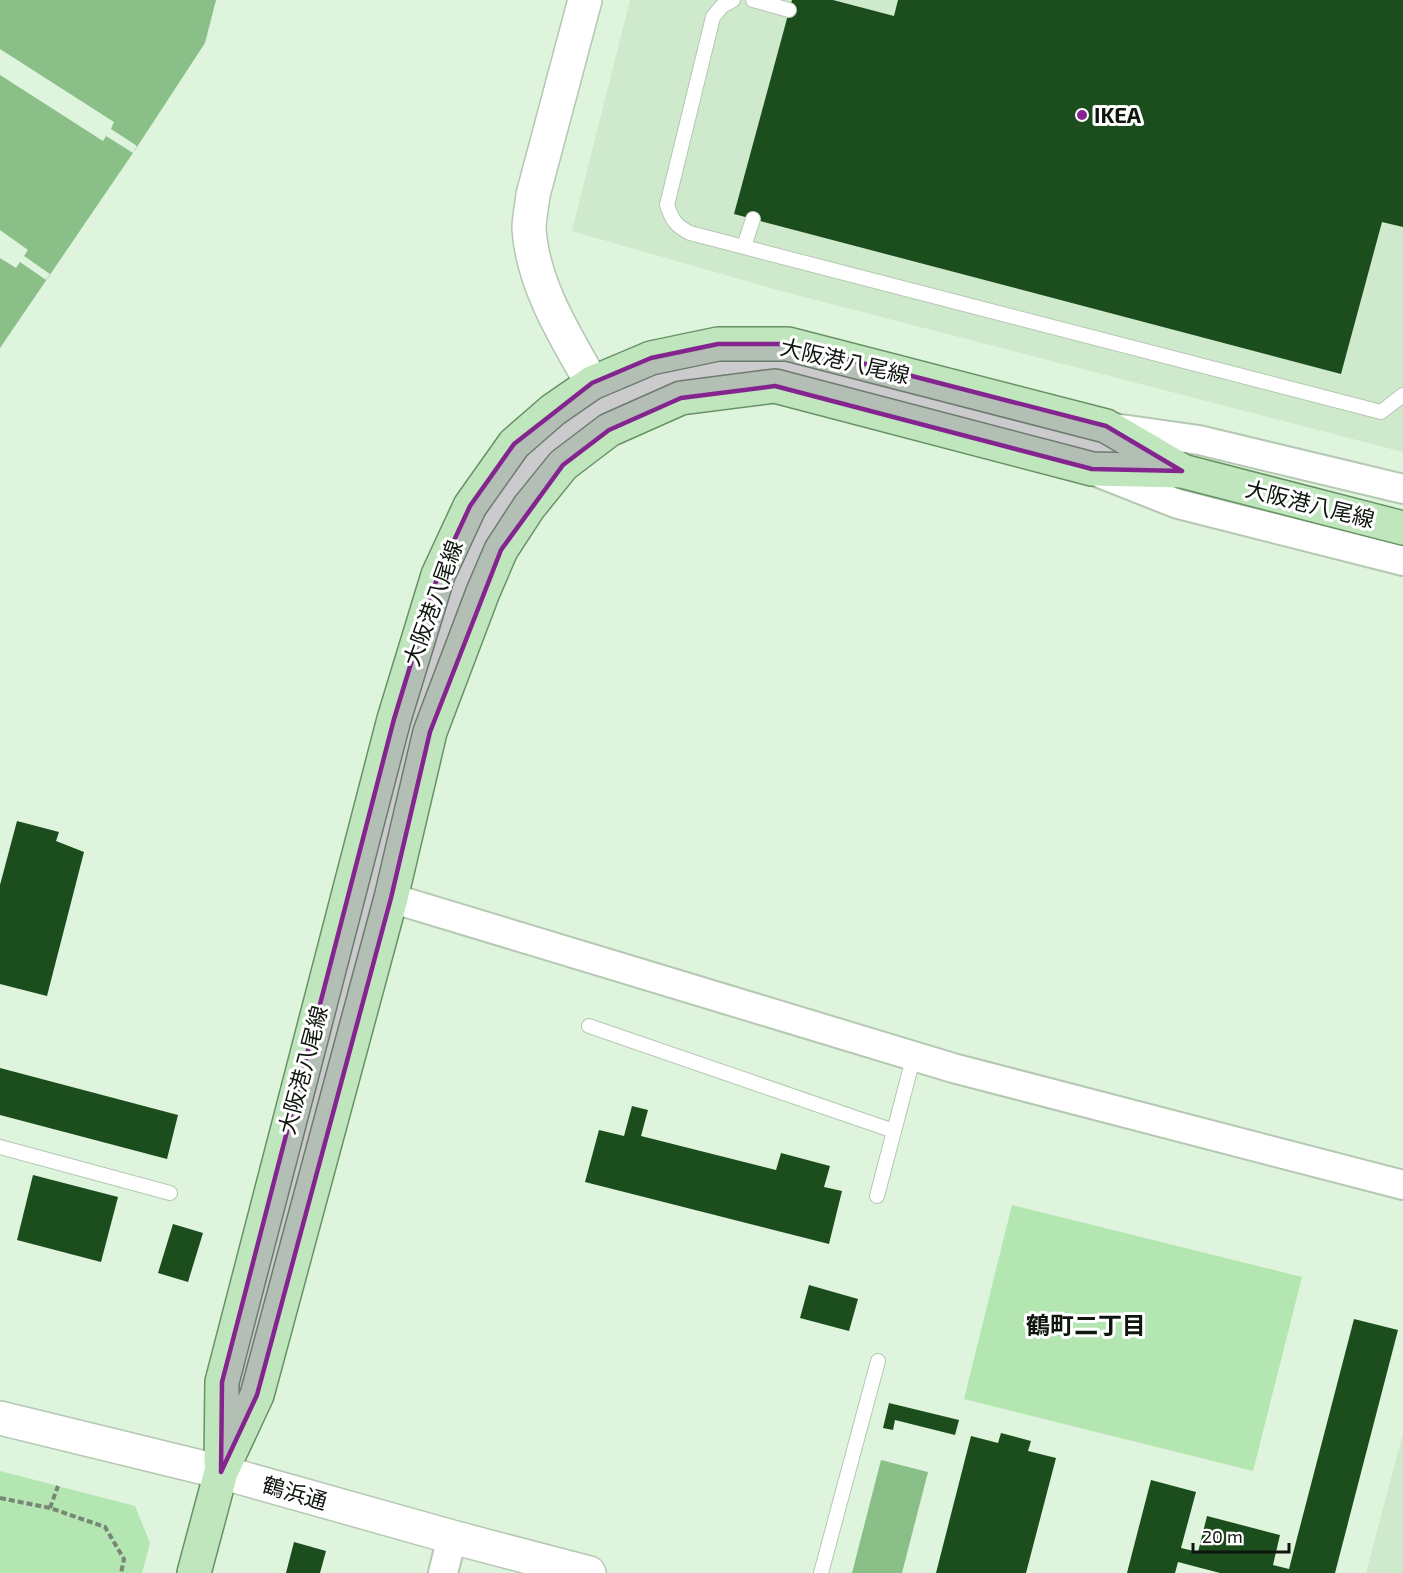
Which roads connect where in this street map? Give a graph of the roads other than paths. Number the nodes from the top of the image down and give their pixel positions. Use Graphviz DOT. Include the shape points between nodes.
graph roads {
  1 [pos="585,0"];
  2 [pos="733,0"];
  3 [pos="753,0"];
  4 [pos="789,10"];
  5 [pos="753,219"];
  6 [pos="744,246"];
  7 [pos="592,383"];
  8 [pos="1403,395"];
  9 [pos="1106,426"];
  10 [pos="1092,469"];
  11 [pos="1182,471"];
  12 [pos="1403,489"];
  13 [pos="1403,528"];
  14 [pos="1403,561"];
  15 [pos="391,898"];
  16 [pos="589,1026"];
  17 [pos="914,1055"];
  18 [pos="894,1131"];
  19 [pos="0,1147"];
  20 [pos="1403,1185"];
  21 [pos="171,1193"];
  22 [pos="876,1196"];
  23 [pos="878,1361"];
  24 [pos="0,1418"];
  25 [pos="221,1472"];
  26 [pos="452,1537"];
  27 [pos="194,1573"];
  28 [pos="442,1573"];
  29 [pos="589,1573"];
  30 [pos="820,1573"];
  1 -- 7 [label="street" via="529,226 540,279"];
  2 -- 6 [label="lane" via="713,17 667,205 677,227"];
  3 -- 4 [label="lane"];
  5 -- 6 [label="lane"];
  6 -- 8 [label="lane" via="1381,412"];
  7 -- 9 [label="main road, 大阪港八尾線" via="651,358 718,344 788,344"];
  7 -- 25 [label="main road, 大阪港八尾線" via="514,444 470,506 438,575 394,719 222,1382"];
  9 -- 11 [label="main road, 大阪港八尾線"];
  9 -- 12 [label="street" via="1198,440"];
  10 -- 11 [label="main road, 大阪港八尾線"];
  10 -- 14 [label="street" via="1178,504"];
  10 -- 15 [label="main road, 大阪港八尾線" via="775,386 681,398 609,430 563,465 501,550 430,732"];
  11 -- 13 [label="main road, 大阪港八尾線"];
  15 -- 17 [label="street"];
  15 -- 25 [label="main road, 大阪港八尾線" via="257,1395"];
  16 -- 18 [label="lane"];
  17 -- 18 [label="lane"];
  17 -- 20 [label="street"];
  18 -- 22 [label="lane"];
  19 -- 21 [label="lane"];
  23 -- 30 [label="lane"];
  24 -- 25 [label="street, 鶴浜通"];
  25 -- 26 [label="street, 鶴浜通"];
  25 -- 27 [label="main road, 大阪港八尾線"];
  26 -- 28 [label="street"];
  26 -- 29 [label="street, 鶴浜通"];
}
